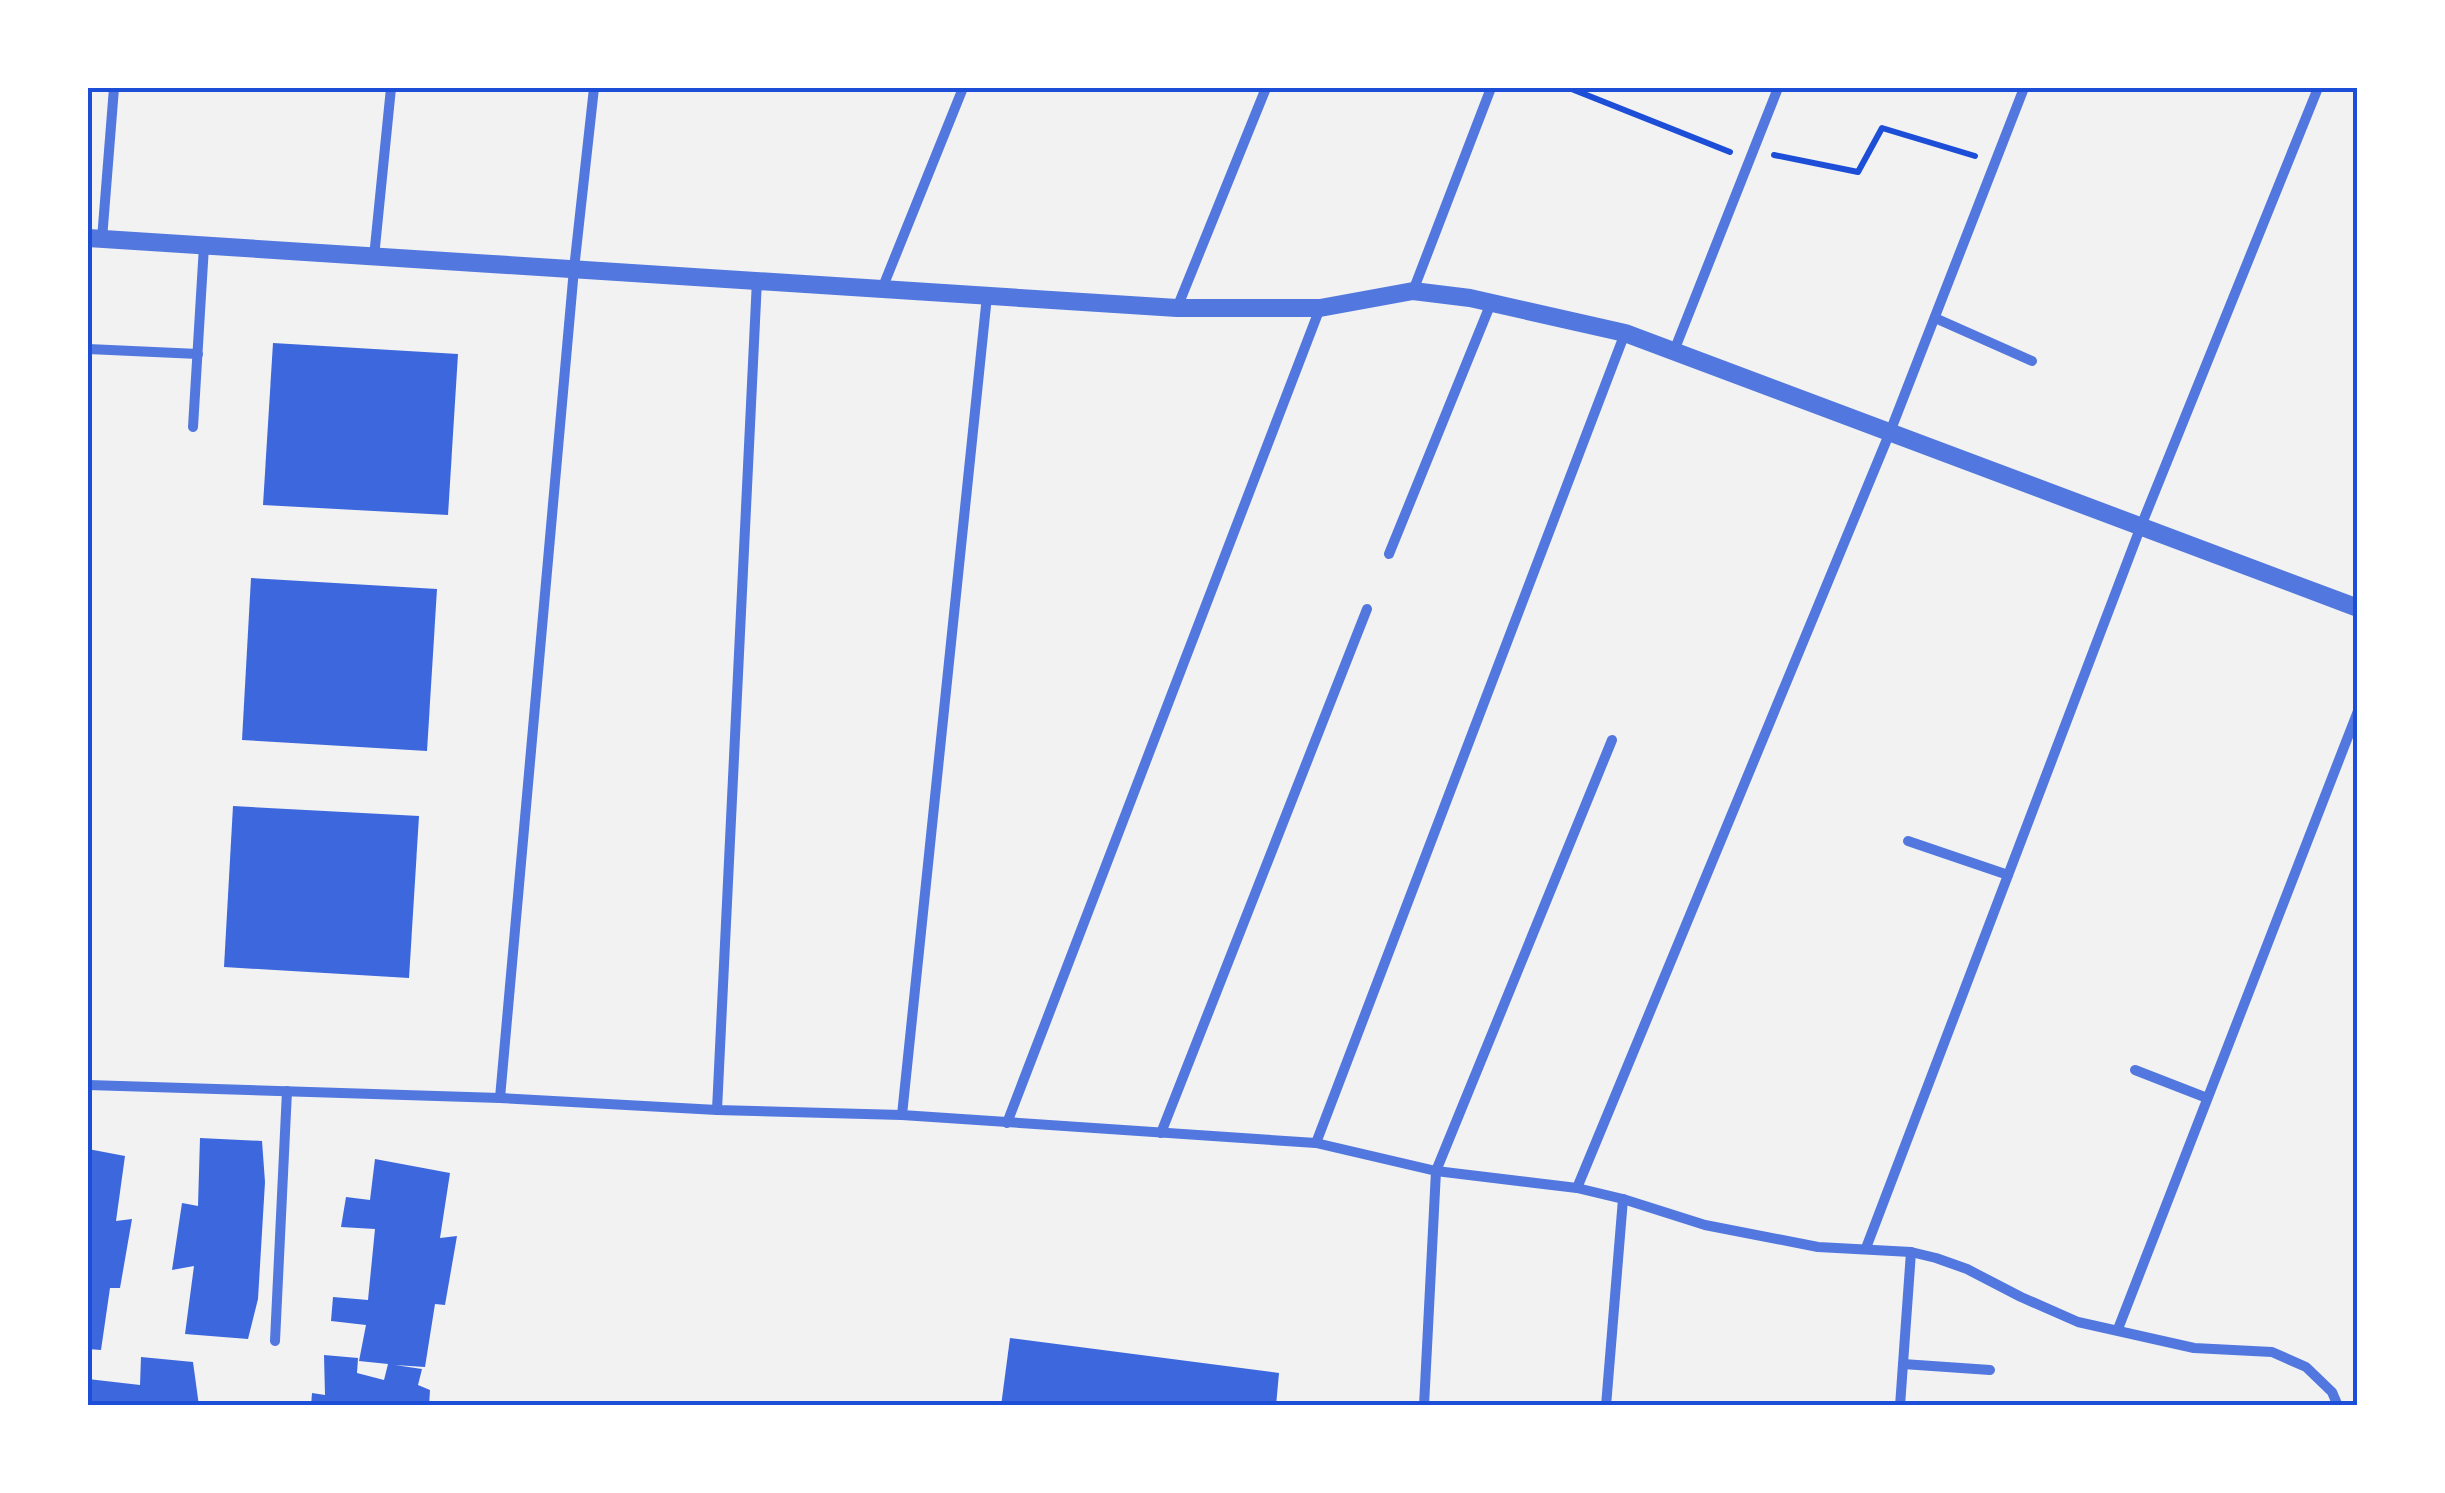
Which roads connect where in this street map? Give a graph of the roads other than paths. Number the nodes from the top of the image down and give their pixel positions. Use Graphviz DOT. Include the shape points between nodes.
graph roads {
  1 [pos="114,88"];
  2 [pos="392,88"];
  3 [pos="594,88"];
  4 [pos="963,88"];
  5 [pos="1266,88"];
  6 [pos="1491,88"];
  7 [pos="1778,88"];
  8 [pos="2024,88"];
  9 [pos="2318,88"];
  10 [pos="95,238"];
  11 [pos="204,246"];
  12 [pos="374,256"];
  13 [pos="574,270"];
  14 [pos="758,280"];
  15 [pos="882,289"];
  16 [pos="1413,291"];
  17 [pos="987,296"];
  18 [pos="1491,303"];
  19 [pos="1177,308"];
  20 [pos="1320,308"];
  21 [pos="1935,318"];
  22 [pos="1625,333"];
  23 [pos="88,349"];
  24 [pos="1674,351"];
  25 [pos="198,354"];
  26 [pos="2032,360"];
  27 [pos="194,427"];
  28 [pos="1890,432"];
  29 [pos="2141,526"];
  30 [pos="1389,554"];
  31 [pos="2358,608"];
  32 [pos="1367,609"];
  33 [pos="2358,711"];
  34 [pos="2353,734"];
  35 [pos="1612,740"];
  36 [pos="1908,842"];
  37 [pos="2008,875"];
  38 [pos="2134,1070"];
  39 [pos="88,1085"];
  40 [pos="287,1091"];
  41 [pos="500,1098"];
  42 [pos="2207,1098"];
  43 [pos="717,1110"];
  44 [pos="902,1115"];
  45 [pos="1007,1123"];
  46 [pos="1161,1133"];
  47 [pos="1316,1143"];
  48 [pos="1436,1171"];
  49 [pos="1577,1188"];
  50 [pos="1623,1199"];
  51 [pos="1866,1248"];
  52 [pos="1911,1252"];
  53 [pos="2118,1329"];
  54 [pos="274,1341"];
  55 [pos="1903,1364"];
  56 [pos="1990,1370"];
  57 [pos="1424,1406"];
  58 [pos="1606,1406"];
  59 [pos="1900,1406"];
  60 [pos="2338,1406"];
  1 -- 10 [label="street"];
  2 -- 12 [label="street"];
  3 -- 13 [label="street"];
  4 -- 15 [label="street"];
  5 -- 19 [label="street"];
  6 -- 16 [label="street"];
  7 -- 24 [label="street"];
  8 -- 21 [label="street"];
  9 -- 29 [label="street"];
  10 -- 11 [label="street"];
  11 -- 12 [label="street"];
  11 -- 25 [label="street"];
  12 -- 13 [label="street"];
  13 -- 14 [label="street"];
  13 -- 41 [label="street"];
  14 -- 15 [label="street"];
  14 -- 43 [label="street"];
  15 -- 17 [label="street"];
  16 -- 18 [label="street"];
  16 -- 20 [label="street"];
  17 -- 19 [label="street"];
  17 -- 44 [label="street"];
  18 -- 22 [label="street"];
  18 -- 30 [label="street"];
  19 -- 20 [label="street"];
  20 -- 45 [label="street"];
  21 -- 26 [label="street"];
  21 -- 28 [label="street"];
  22 -- 24 [label="street"];
  22 -- 47 [label="street"];
  23 -- 25 [label="street"];
  24 -- 28 [label="street"];
  25 -- 27 [label="street"];
  28 -- 29 [label="street"];
  28 -- 49 [label="street"];
  29 -- 31 [label="street"];
  29 -- 37 [label="street"];
  32 -- 46 [label="street"];
  33 -- 34 [label="street"];
  34 -- 42 [label="street"];
  35 -- 48 [label="street"];
  36 -- 37 [label="street"];
  37 -- 51 [label="street"];
  38 -- 42 [label="street"];
  39 -- 40 [label="street"];
  40 -- 41 [label="street"];
  40 -- 54 [label="street"];
  41 -- 43 [label="street"];
  42 -- 53 [label="street"];
  43 -- 44 [label="street"];
  44 -- 45 [label="street"];
  45 -- 46 [label="street"];
  46 -- 47 [label="street"];
  47 -- 48 [label="street"];
  48 -- 49 [label="street"];
  48 -- 57 [label="street"];
  49 -- 50 [label="street"];
  50 -- 51 [label="street" via="1705,1225 1818,1247"];
  50 -- 58 [label="street"];
  51 -- 52 [label="street"];
  52 -- 53 [label="street" via="1968,1270 2078,1322"];
  52 -- 55 [label="street"];
  53 -- 60 [label="street" via="2194,1348 2272,1352 2306,1367"];
  55 -- 56 [label="street"];
  55 -- 59 [label="street"];
}
